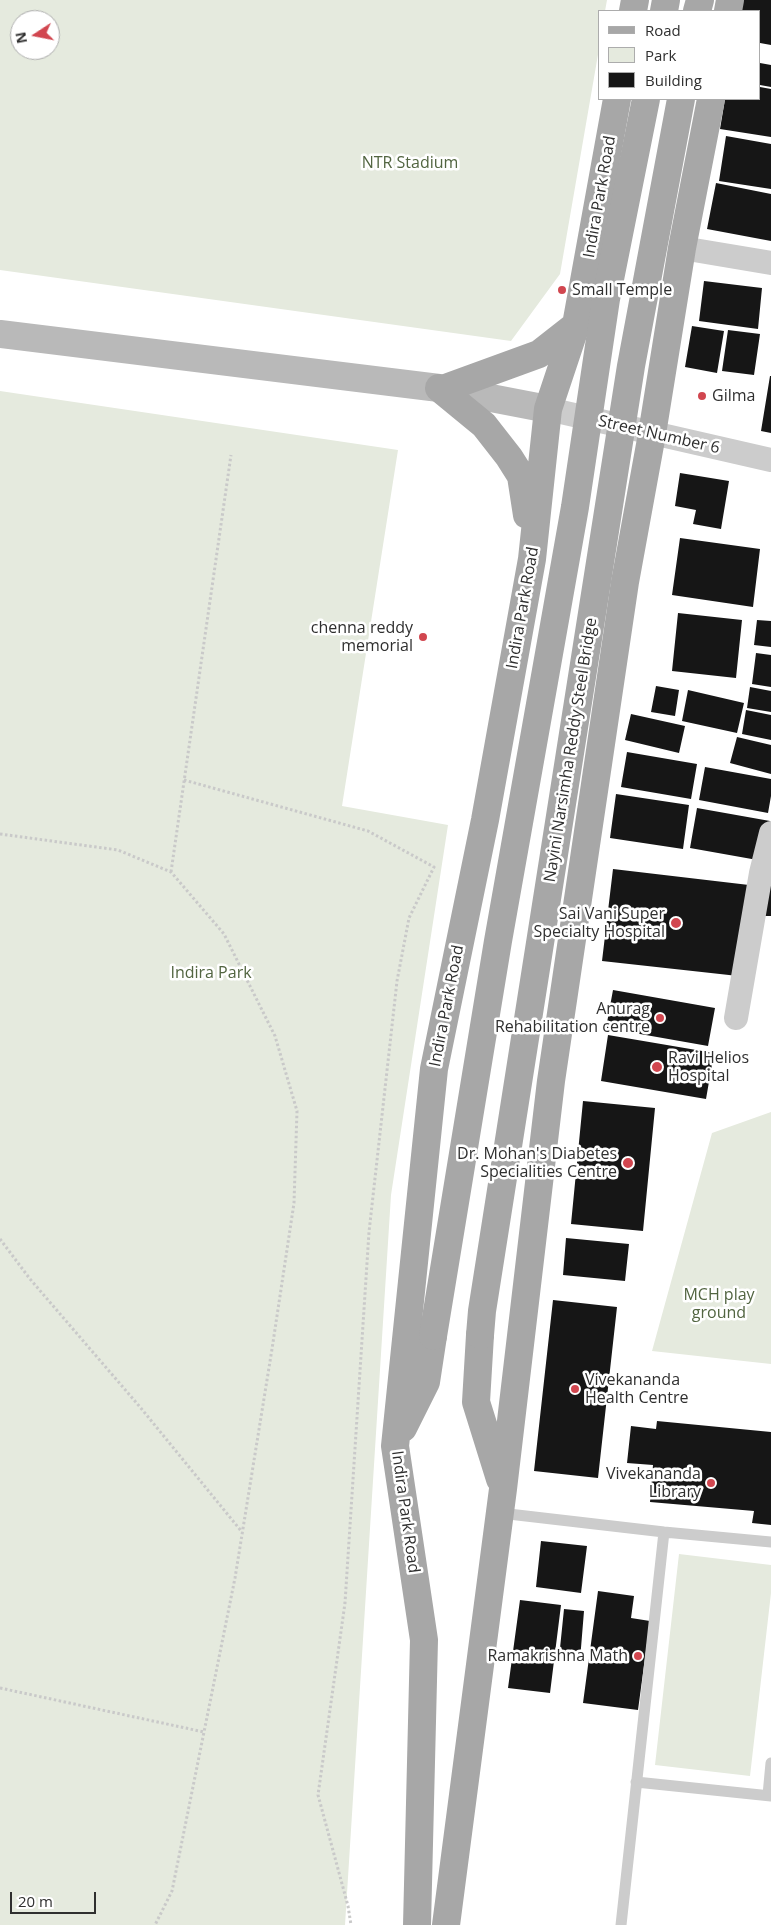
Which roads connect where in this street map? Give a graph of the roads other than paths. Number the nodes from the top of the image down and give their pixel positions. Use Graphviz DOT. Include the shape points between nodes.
graph roads {
  1 [pos="617,100"];
  2 [pos="646,100"];
  3 [pos="681,100"];
  4 [pos="711,100"];
  5 [pos="682,248"];
  6 [pos="771,263"];
  7 [pos="576,325"];
  8 [pos="0,334"];
  9 [pos="441,388"];
  10 [pos="548,409"];
  11 [pos="652,434"];
  12 [pos="771,460"];
  13 [pos="532,559"];
  14 [pos="771,833"];
  15 [pos="736,1018"];
  16 [pos="395,1446"];
  17 [pos="501,1501"];
  18 [pos="664,1532"];
  19 [pos="771,1542"];
  20 [pos="771,1763"];
  21 [pos="636,1782"];
  22 [pos="769,1796"];
  23 [pos="417,1925"];
  24 [pos="446,1925"];
  25 [pos="620,1925"];
  1 -- 7 [label="main road, Indira Park Road"];
  2 -- 16 [label="main road, bridge" via="606,299 575,507 498,941 426,1382"];
  3 -- 17 [label="main road, Nayini Narsimha Reddy Steel Bridge, bridge" via="632,366 482,1311 476,1402"];
  4 -- 5 [label="main road"];
  5 -- 6 [label="street"];
  5 -- 11 [label="main road"];
  7 -- 9 [label="main road" via="539,354"];
  7 -- 10 [label="main road, Indira Park Road"];
  8 -- 9 [label="street"];
  9 -- 10 [label="street"];
  9 -- 13 [label="main road" via="484,425 521,476"];
  10 -- 11 [label="street, Street Number 6"];
  10 -- 13 [label="main road, Indira Park Road"];
  11 -- 12 [label="street, Street Number 6"];
  11 -- 17 [label="main road" via="625,582 551,1080"];
  13 -- 16 [label="main road, Indira Park Road" via="485,820 434,1069"];
  14 -- 15 [label="street"];
  16 -- 23 [label="main road, Indira Park Road" via="424,1640"];
  17 -- 18 [label="lane"];
  17 -- 24 [label="main road"];
  18 -- 19 [label="lane"];
  18 -- 21 [label="lane"];
  20 -- 22 [label="lane"];
  21 -- 22 [label="lane"];
  21 -- 25 [label="lane"];
}
